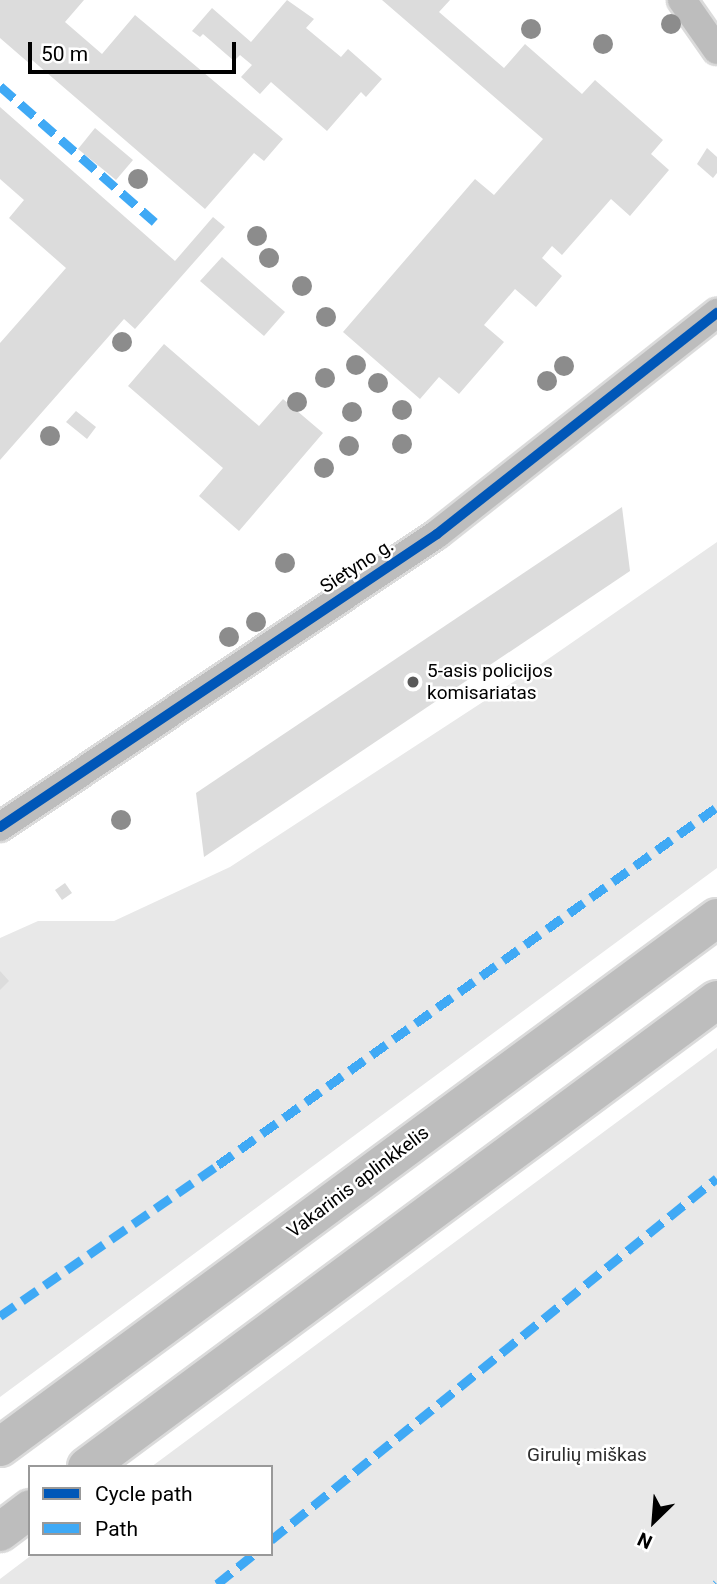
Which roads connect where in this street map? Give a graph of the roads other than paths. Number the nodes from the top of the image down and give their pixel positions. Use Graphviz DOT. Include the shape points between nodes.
graph roads {
  1 [pos="682,0"];
  2 [pos="717,50"];
  3 [pos="717,313"];
  4 [pos="1,824"];
  5 [pos="717,918"];
  6 [pos="717,1000"];
  7 [pos="0,1447"];
  8 [pos="90,1465"];
  9 [pos="28,1511"];
  10 [pos="0,1532"];
  1 -- 2 [label="street"];
  3 -- 4 [label="street, Sietyno g." via="437,534"];
  5 -- 7 [label="highway, Vakarinis aplinkkelis"];
  6 -- 8 [label="highway"];
  9 -- 10 [label="highway"];
}
